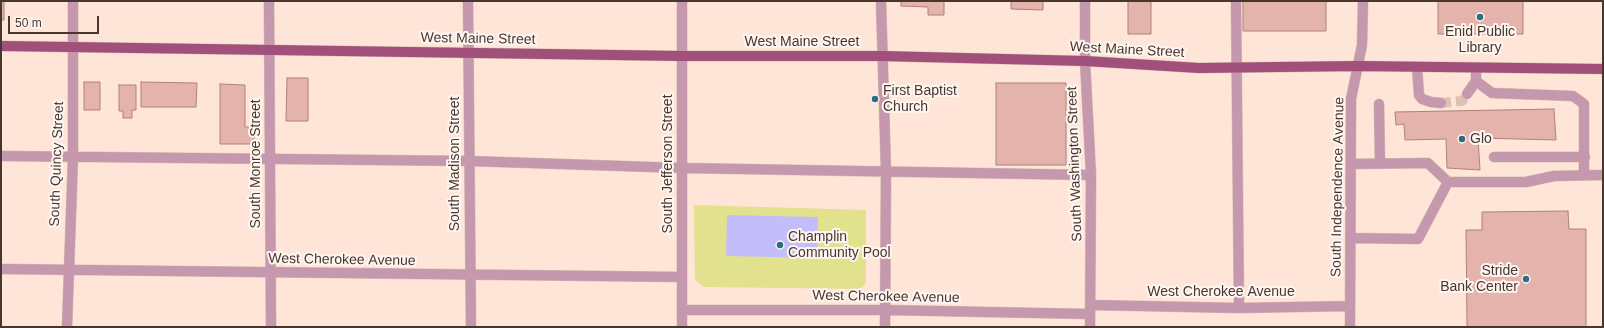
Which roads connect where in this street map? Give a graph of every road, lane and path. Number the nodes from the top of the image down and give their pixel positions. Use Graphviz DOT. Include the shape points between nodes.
graph roads {
  1 [pos="73,1"];
  2 [pos="269,1"];
  3 [pos="468,1"];
  4 [pos="682,1"];
  5 [pos="881,1"];
  6 [pos="1086,1"];
  7 [pos="1236,1"];
  8 [pos="1363,1"];
  9 [pos="1,46"];
  10 [pos="73,47"];
  11 [pos="269,50"];
  12 [pos="469,53"];
  13 [pos="682,56"];
  14 [pos="881,56"];
  15 [pos="1085,61"];
  16 [pos="1358,66"];
  17 [pos="1236,67"];
  18 [pos="1417,67"];
  19 [pos="1476,68"];
  20 [pos="1603,69"];
  21 [pos="1476,81"];
  22 [pos="1468,94"];
  23 [pos="1441,103"];
  24 [pos="1379,104"];
  25 [pos="1,156"];
  26 [pos="73,157"];
  27 [pos="1494,157"];
  28 [pos="1584,157"];
  29 [pos="270,159"];
  30 [pos="469,161"];
  31 [pos="1351,164"];
  32 [pos="1380,164"];
  33 [pos="682,168"];
  34 [pos="886,172"];
  35 [pos="1091,175"];
  36 [pos="1603,175"];
  37 [pos="1584,176"];
  38 [pos="1448,182"];
  39 [pos="1351,238"];
  40 [pos="1,269"];
  41 [pos="68,270"];
  42 [pos="270,273"];
  43 [pos="470,275"];
  44 [pos="682,277"];
  45 [pos="1350,306"];
  46 [pos="1239,308"];
  47 [pos="682,310"];
  48 [pos="885,310"];
  49 [pos="1091,310"];
  50 [pos="67,327"];
  51 [pos="271,327"];
  52 [pos="470,327"];
  53 [pos="682,327"];
  54 [pos="885,327"];
  55 [pos="1090,327"];
  56 [pos="1350,327"];
  1 -- 10 [label="street, South Quincy Street"];
  2 -- 11 [label="street, South Monroe Street"];
  3 -- 12 [label="street, South Madison Street"];
  4 -- 13 [label="street, South Jefferson Street"];
  5 -- 14 [label="street"];
  6 -- 15 [label="street, South Washington Street"];
  7 -- 17 [label="street"];
  8 -- 16 [label="street, South Independence Avenue" via="1362,44"];
  9 -- 10 [label="main road, West Maine Street"];
  10 -- 11 [label="main road, West Maine Street"];
  10 -- 26 [label="street, South Quincy Street"];
  11 -- 12 [label="main road, West Maine Street"];
  11 -- 29 [label="street, South Monroe Street"];
  12 -- 13 [label="main road, West Maine Street"];
  12 -- 30 [label="street, South Madison Street"];
  13 -- 14 [label="main road, West Maine Street"];
  13 -- 33 [label="street, South Jefferson Street"];
  14 -- 15 [label="main road, West Maine Street"];
  14 -- 34 [label="street"];
  15 -- 17 [label="main road, West Maine Street" via="1199,68"];
  15 -- 35 [label="street, South Washington Street"];
  16 -- 17 [label="main road, West Maine Street"];
  16 -- 18 [label="main road, West Maine Street"];
  16 -- 31 [label="street, South Independence Avenue" via="1351,98"];
  17 -- 46 [label="street"];
  18 -- 19 [label="main road, West Maine Street"];
  18 -- 23 [label="street" via="1419,95 1431,102"];
  19 -- 20 [label="main road, West Maine Street"];
  19 -- 21 [label="street"];
  21 -- 22 [label="street"];
  21 -- 28 [label="street" via="1492,93 1573,96 1579,100 1584,104"];
  24 -- 32 [label="street"];
  25 -- 26 [label="street"];
  26 -- 29 [label="street"];
  26 -- 41 [label="street, South Quincy Street"];
  27 -- 28 [label="street"];
  28 -- 37 [label="street"];
  29 -- 30 [label="street"];
  29 -- 42 [label="street, South Monroe Street"];
  30 -- 33 [label="street"];
  30 -- 43 [label="street, South Madison Street"];
  31 -- 32 [label="street"];
  31 -- 39 [label="street, South Independence Avenue"];
  32 -- 38 [label="street" via="1428,163"];
  33 -- 34 [label="street"];
  33 -- 44 [label="street, South Jefferson Street"];
  34 -- 35 [label="street"];
  34 -- 48 [label="street"];
  35 -- 49 [label="street, South Washington Street"];
  36 -- 37 [label="street"];
  37 -- 38 [label="street" via="1554,176 1526,182"];
  38 -- 39 [label="street" via="1418,239"];
  39 -- 45 [label="street, South Independence Avenue"];
  40 -- 41 [label="street, West Cherokee Avenue"];
  41 -- 42 [label="street, West Cherokee Avenue"];
  41 -- 50 [label="street, South Quincy Street"];
  42 -- 43 [label="street, West Cherokee Avenue"];
  42 -- 51 [label="street, South Monroe Street"];
  43 -- 44 [label="street, West Cherokee Avenue"];
  43 -- 52 [label="street, South Madison Street"];
  44 -- 47 [label="street, South Jefferson Street"];
  45 -- 46 [label="street, West Cherokee Avenue"];
  45 -- 56 [label="street, South Independence Avenue"];
  46 -- 49 [label="street, West Cherokee Avenue"];
  47 -- 48 [label="street, West Cherokee Avenue"];
  47 -- 53 [label="street, South Jefferson Street"];
  48 -- 49 [label="street, West Cherokee Avenue"];
  48 -- 54 [label="street"];
  49 -- 55 [label="street, South Washington Street"];
}
